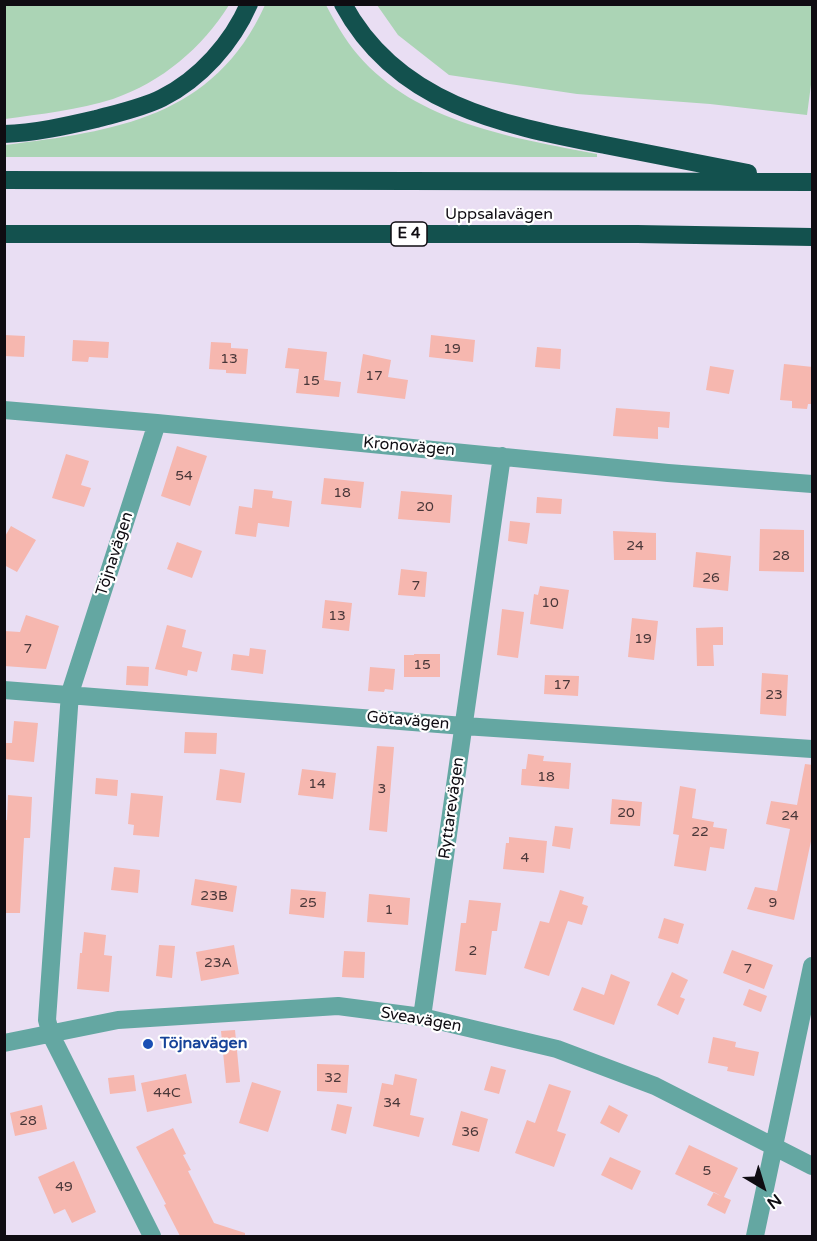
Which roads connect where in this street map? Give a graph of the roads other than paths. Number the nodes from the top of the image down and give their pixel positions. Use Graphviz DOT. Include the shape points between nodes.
graph roads {
  1 [pos="249,4"];
  2 [pos="342,4"];
  3 [pos="4,134"];
  4 [pos="4,180"];
  5 [pos="791,182"];
  6 [pos="813,182"];
  7 [pos="4,234"];
  8 [pos="813,237"];
  9 [pos="4,410"];
  10 [pos="157,423"];
  11 [pos="502,456"];
  12 [pos="813,484"];
  13 [pos="4,690"];
  14 [pos="70,693"];
  15 [pos="464,726"];
  16 [pos="813,749"];
  17 [pos="813,966"];
  18 [pos="422,1017"];
  19 [pos="51,1035"];
  20 [pos="4,1043"];
  21 [pos="773,1145"];
  22 [pos="813,1166"];
  23 [pos="152,1236"];
  24 [pos="754,1236"];
  1 -- 3 [label="highway" via="219,52 196,75 163,98 69,126"];
  2 -- 5 [label="highway" via="370,45 394,68 418,87 454,106 549,134"];
  4 -- 5 [label="highway"];
  5 -- 6 [label="highway"];
  7 -- 8 [label="highway, Uppsalavägen / E 4"];
  9 -- 10 [label="street, Kronovägen"];
  10 -- 11 [label="street, Kronovägen"];
  10 -- 14 [label="street, Töjnavägen"];
  11 -- 12 [label="street, Kronovägen"];
  11 -- 15 [label="street, Ryttarevägen"];
  13 -- 14 [label="street, Götavägen"];
  14 -- 15 [label="street, Götavägen"];
  14 -- 19 [label="street, Töjnavägen" via="47,1020"];
  15 -- 16 [label="street, Götavägen"];
  15 -- 18 [label="street, Ryttarevägen"];
  17 -- 21 [label="street"];
  18 -- 19 [label="street, Sveavägen" via="338,1006 118,1020"];
  18 -- 21 [label="street, Sveavägen" via="557,1049 655,1086"];
  19 -- 20 [label="street, Sveavägen"];
  19 -- 23 [label="street, Töjnavägen"];
  21 -- 22 [label="street, Sveavägen"];
  21 -- 24 [label="street"];
}
